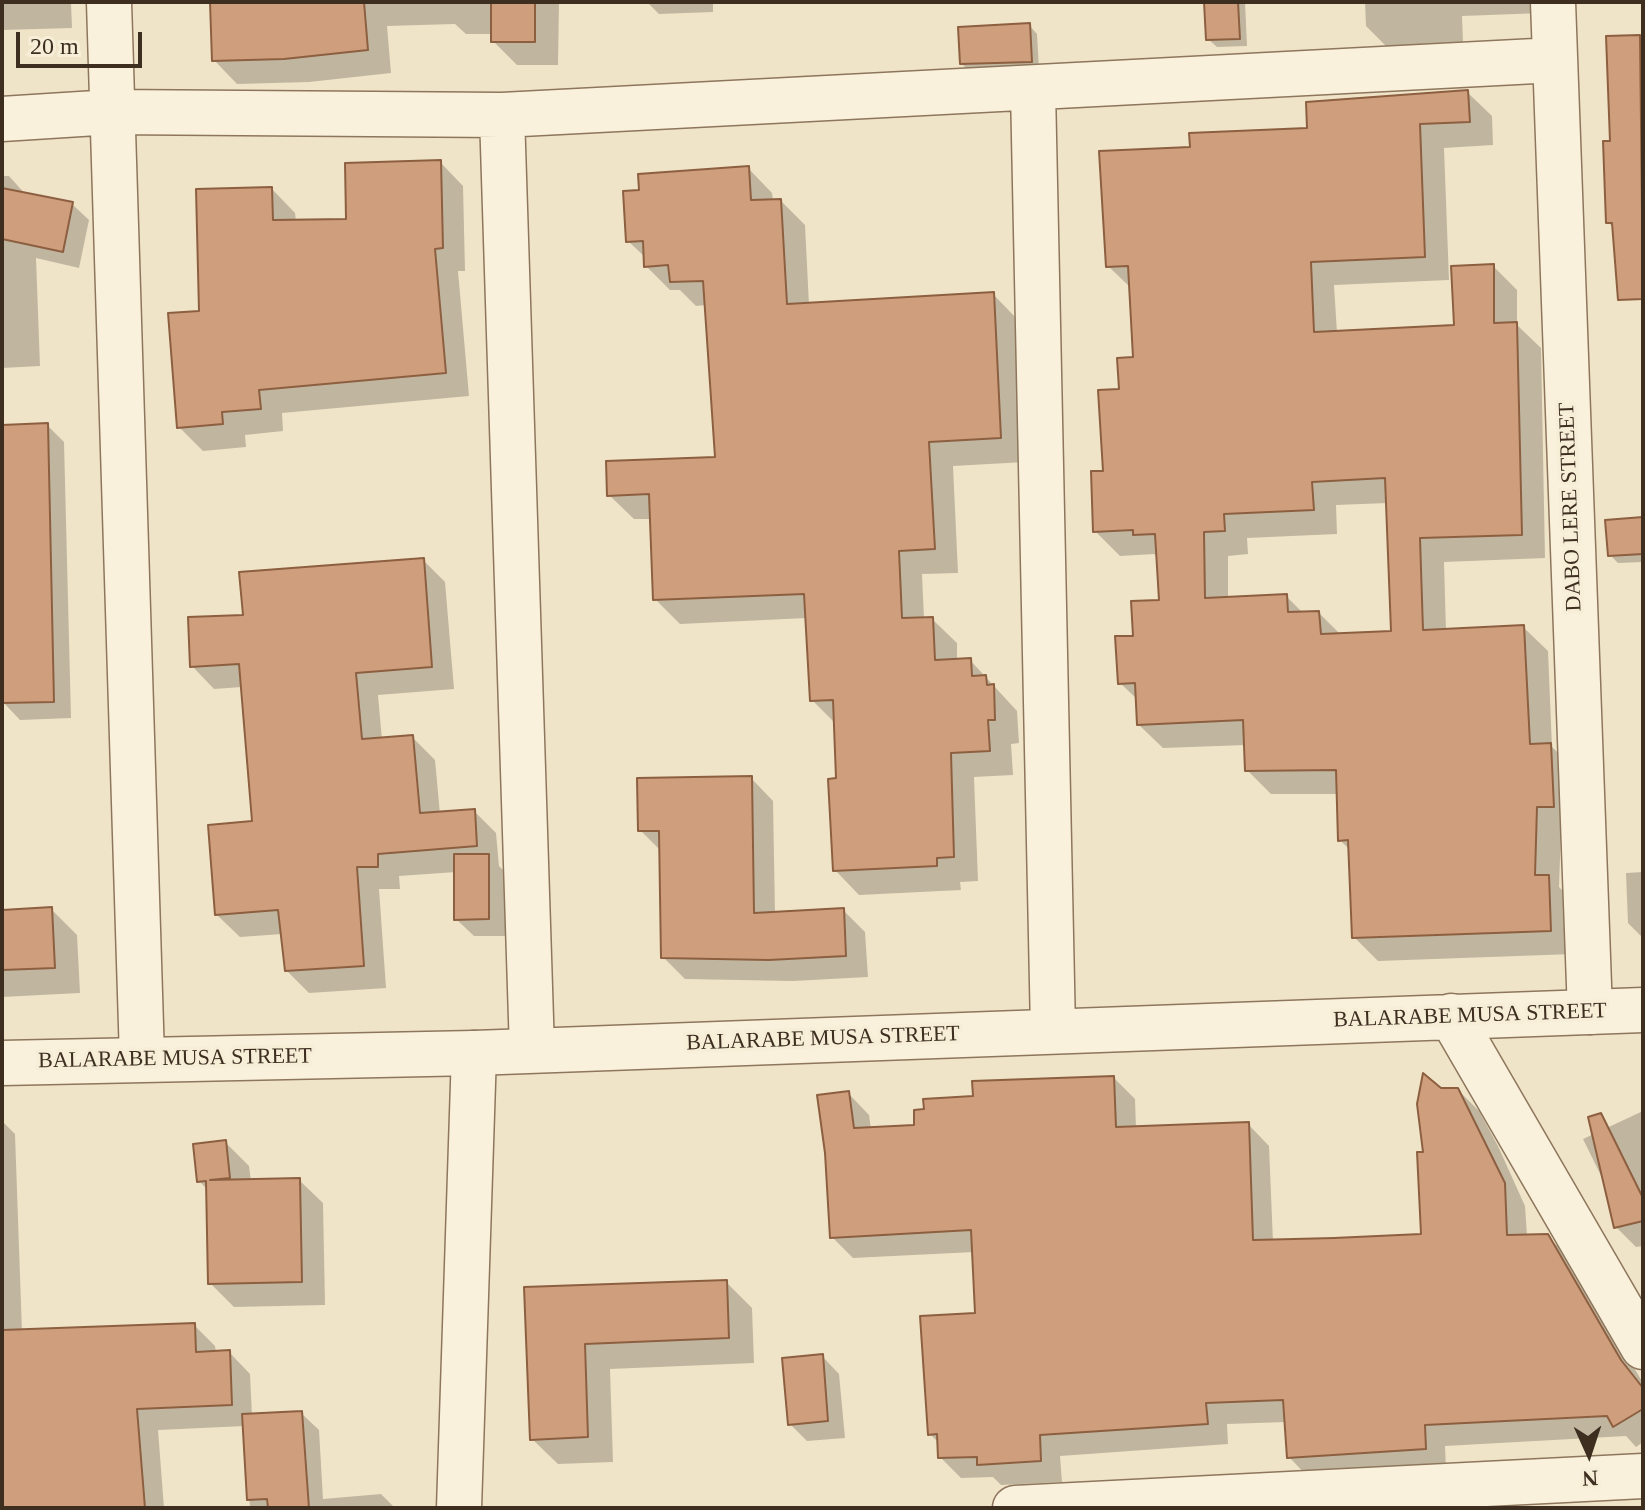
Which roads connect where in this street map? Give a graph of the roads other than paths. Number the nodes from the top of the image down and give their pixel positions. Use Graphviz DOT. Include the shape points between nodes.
graph roads {
  1 [pos="109,2"];
  2 [pos="1553,2"];
  3 [pos="1555,60"];
  4 [pos="1033,90"];
  5 [pos="112,112"];
  6 [pos="502,115"];
  7 [pos="2,119"];
  8 [pos="1643,1010"];
  9 [pos="1590,1012"];
  10 [pos="1451,1016"];
  11 [pos="1053,1030"];
  12 [pos="532,1050"];
  13 [pos="474,1053"];
  14 [pos="142,1058"];
  15 [pos="2,1063"];
  16 [pos="1643,1347"];
  17 [pos="1643,1476"];
  18 [pos="1198,1504"];
  19 [pos="459,1508"];
  20 [pos="1015,1508"];
  1 -- 5 [label="street"];
  2 -- 3 [label="street, DABO LERE STREET"];
  3 -- 4 [label="street"];
  3 -- 9 [label="street, DABO LERE STREET"];
  4 -- 6 [label="street"];
  4 -- 11 [label="street"];
  5 -- 6 [label="street"];
  5 -- 7 [label="street"];
  5 -- 14 [label="street"];
  6 -- 12 [label="street"];
  8 -- 9 [label="street, BALARABE MUSA STREET"];
  9 -- 10 [label="street, BALARABE MUSA STREET"];
  10 -- 11 [label="street, BALARABE MUSA STREET"];
  10 -- 16 [label="street"];
  11 -- 12 [label="street, BALARABE MUSA STREET"];
  12 -- 13 [label="street, BALARABE MUSA STREET"];
  13 -- 14 [label="street, BALARABE MUSA STREET"];
  13 -- 19 [label="street"];
  14 -- 15 [label="street, BALARABE MUSA STREET"];
  17 -- 18 [label="street"];
  18 -- 20 [label="street"];
}
